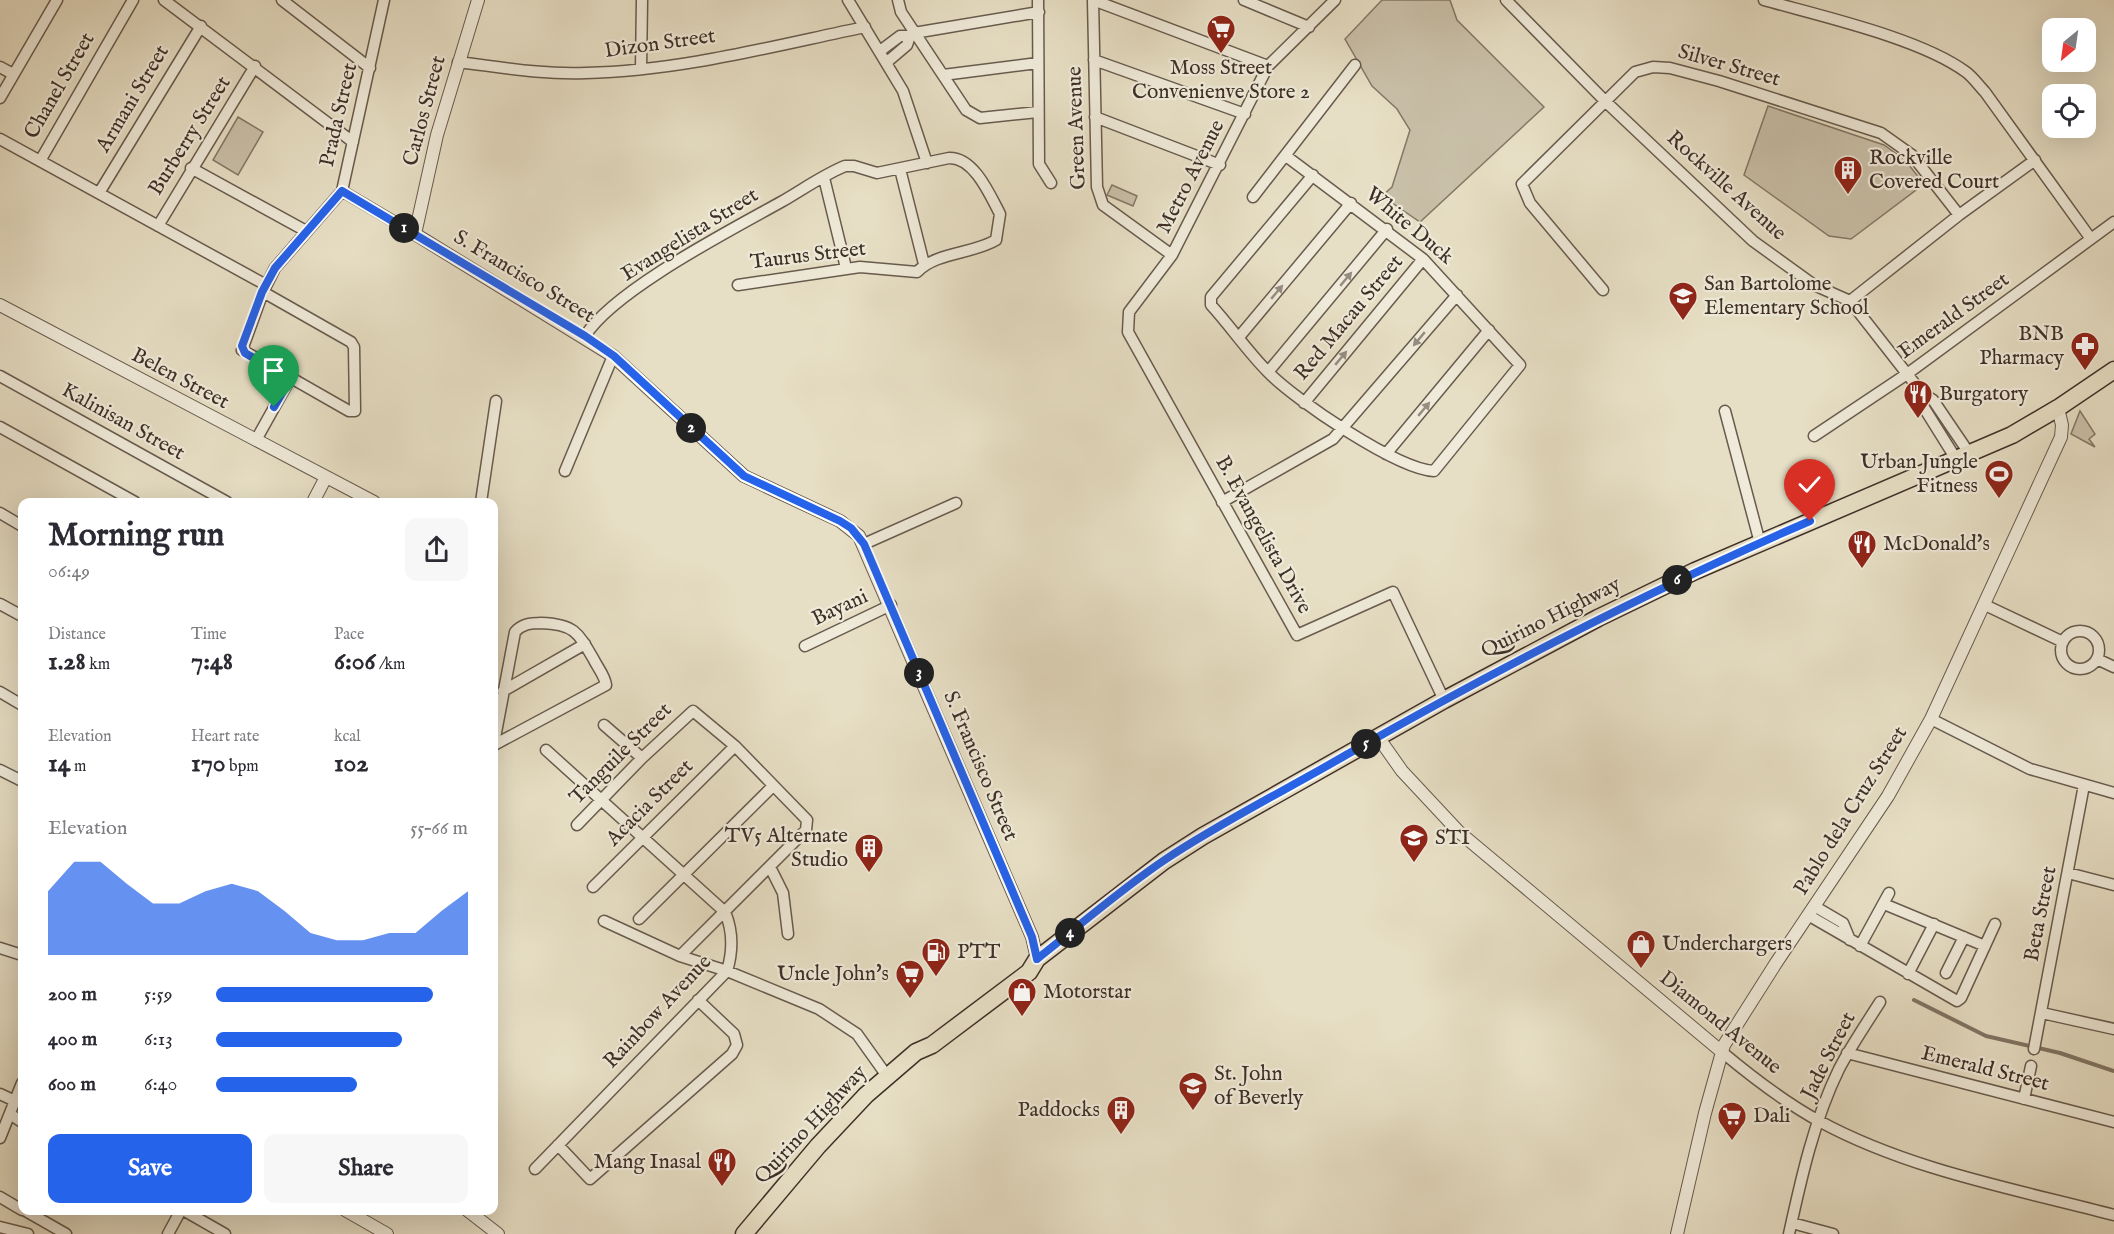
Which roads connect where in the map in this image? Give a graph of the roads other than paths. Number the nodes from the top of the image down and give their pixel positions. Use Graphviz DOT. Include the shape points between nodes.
graph roads {
  1 [pos="57,0"];
  2 [pos="133,0"];
  3 [pos="164,0"];
  4 [pos="282,0"];
  5 [pos="384,0"];
  6 [pos="478,0"];
  7 [pos="642,0"];
  8 [pos="848,0"];
  9 [pos="898,0"];
  10 [pos="1038,0"];
  11 [pos="1093,0"];
  12 [pos="1244,0"];
  13 [pos="1335,0"];
  14 [pos="1506,0"];
  15 [pos="1764,0"];
  16 [pos="1263,3"];
  17 [pos="1039,12"];
  18 [pos="201,26"];
  19 [pos="865,27"];
  20 [pos="1309,27"];
  21 [pos="912,34"];
  22 [pos="880,51"];
  23 [pos="1094,60"];
  24 [pos="458,62"];
  25 [pos="887,62"];
  26 [pos="1038,63"];
  27 [pos="1356,65"];
  28 [pos="0,66"];
  29 [pos="255,66"];
  30 [pos="1269,66"];
  31 [pos="370,68"];
  32 [pos="641,69"];
  33 [pos="13,74"];
  34 [pos="943,75"];
  35 [pos="0,98"];
  36 [pos="1606,102"];
  37 [pos="1038,112"];
  38 [pos="1245,114"];
  39 [pos="1095,117"];
  40 [pos="0,139"];
  41 [pos="352,142"];
  42 [pos="1286,156"];
  43 [pos="960,159"];
  44 [pos="40,160"];
  45 [pos="2035,160"];
  46 [pos="927,163"];
  47 [pos="1220,165"];
  48 [pos="191,168"];
  49 [pos="900,169"];
  50 [pos="1313,175"];
  51 [pos="824,178"];
  52 [pos="1051,183"];
  53 [pos="342,191"];
  54 [pos="99,193"];
  55 [pos="1253,197"];
  56 [pos="1351,203"];
  57 [pos="1959,215"];
  58 [pos="2114,222"];
  59 [pos="158,226"];
  60 [pos="1387,229"];
  61 [pos="306,231"];
  62 [pos="415,234"];
  63 [pos="2091,239"];
  64 [pos="1172,255"];
  65 [pos="1423,259"];
  66 [pos="924,264"];
  67 [pos="846,268"];
  68 [pos="738,285"];
  69 [pos="264,288"];
  70 [pos="1146,288"];
  71 [pos="1603,290"];
  72 [pos="1457,295"];
  73 [pos="1850,301"];
  74 [pos="0,305"];
  75 [pos="1489,330"];
  76 [pos="585,336"];
  77 [pos="1239,337"];
  78 [pos="614,356"];
  79 [pos="2114,370"];
  80 [pos="1268,372"];
  81 [pos="1908,374"];
  82 [pos="0,376"];
  83 [pos="290,379"];
  84 [pos="496,401"];
  85 [pos="1304,403"];
  86 [pos="2058,408"];
  87 [pos="1725,411"];
  88 [pos="0,427"];
  89 [pos="1343,429"];
  90 [pos="1814,436"];
  91 [pos="256,441"];
  92 [pos="1386,454"];
  93 [pos="1963,456"];
  94 [pos="565,471"];
  95 [pos="326,477"];
  96 [pos="128,498"];
  97 [pos="220,498"];
  98 [pos="315,498"];
  99 [pos="366,498"];
  100 [pos="482,498"];
  101 [pos="1222,502"];
  102 [pos="956,503"];
  103 [pos="0,513"];
  104 [pos="18,524"];
  105 [pos="1760,543"];
  106 [pos="864,544"];
  107 [pos="0,604"];
  108 [pos="891,605"];
  109 [pos="1985,605"];
  110 [pos="18,614"];
  111 [pos="2063,642"];
  112 [pos="585,644"];
  113 [pos="805,646"];
  114 [pos="2097,659"];
  115 [pos="2114,667"];
  116 [pos="503,691"];
  117 [pos="0,692"];
  118 [pos="1444,700"];
  119 [pos="18,703"];
  120 [pos="1931,719"];
  121 [pos="498,720"];
  122 [pos="604,725"];
  123 [pos="1378,737"];
  124 [pos="498,742"];
  125 [pos="735,746"];
  126 [pos="546,750"];
  127 [pos="642,758"];
  128 [pos="0,770"];
  129 [pos="18,779"];
  130 [pos="2084,785"];
  131 [pos="772,786"];
  132 [pos="2114,794"];
  133 [pos="601,800"];
  134 [pos="577,825"];
  135 [pos="642,837"];
  136 [pos="770,867"];
  137 [pos="2068,873"];
  138 [pos="683,874"];
  139 [pos="2114,885"];
  140 [pos="593,887"];
  141 [pos="1890,893"];
  142 [pos="1884,904"];
  143 [pos="1811,911"];
  144 [pos="725,912"];
  145 [pos="639,919"];
  146 [pos="604,921"];
  147 [pos="1934,924"];
  148 [pos="1995,924"];
  149 [pos="788,934"];
  150 [pos="1964,937"];
  151 [pos="1855,943"];
  152 [pos="1985,946"];
  153 [pos="0,948"];
  154 [pos="18,954"];
  155 [pos="680,956"];
  156 [pos="1037,959"];
  157 [pos="727,971"];
  158 [pos="1946,973"];
  159 [pos="1908,974"];
  160 [pos="698,1000"];
  161 [pos="1880,1002"];
  162 [pos="2042,1013"];
  163 [pos="2114,1029"];
  164 [pos="2034,1049"];
  165 [pos="1722,1052"];
  166 [pos="1847,1053"];
  167 [pos="2031,1066"];
  168 [pos="887,1076"];
  169 [pos="18,1093"];
  170 [pos="0,1094"];
  171 [pos="2024,1099"];
  172 [pos="15,1101"];
  173 [pos="10,1114"];
  174 [pos="18,1119"];
  175 [pos="1819,1121"];
  176 [pos="2114,1122"];
  177 [pos="0,1138"];
  178 [pos="558,1145"];
  179 [pos="536,1169"];
  180 [pos="0,1197"];
  181 [pos="18,1207"];
  182 [pos="32,1215"];
  183 [pos="179,1215"];
  184 [pos="191,1215"];
  185 [pos="354,1215"];
  186 [pos="473,1215"];
  187 [pos="2114,1215"];
  188 [pos="0,1227"];
  189 [pos="1790,1229"];
  190 [pos="28,1234"];
  191 [pos="66,1234"];
  192 [pos="168,1234"];
  193 [pos="225,1234"];
  194 [pos="387,1234"];
  195 [pos="498,1234"];
  196 [pos="744,1234"];
  197 [pos="1677,1234"];
  198 [pos="1833,1234"];
  1 -- 33 [label="street"];
  2 -- 44 [label="street, Chanel Street"];
  3 -- 18 [label="street"];
  4 -- 31 [label="street"];
  5 -- 31 [label="street, Prada Street"];
  6 -- 24 [label="street, Carlos Street"];
  7 -- 32 [label="street"];
  8 -- 19 [label="street"];
  9 -- 21 [label="street"];
  10 -- 17 [label="street"];
  11 -- 23 [label="street, Green Avenue"];
  11 -- 30 [label="street"];
  12 -- 16 [label="street"];
  13 -- 20 [label="street, Metro Avenue"];
  14 -- 36 [label="street, Rockville Avenue"];
  15 -- 45 [label="street" via="1893,38 1966,72"];
  16 -- 20 [label="street"];
  17 -- 21 [label="street"];
  17 -- 26 [label="street"];
  18 -- 29 [label="street"];
  18 -- 54 [label="street, Armani Street"];
  19 -- 22 [label="street"];
  19 -- 32 [label="street, Dizon Street"];
  20 -- 30 [label="street, Metro Avenue"];
  21 -- 22 [label="street" via="900,36"];
  21 -- 25 [label="street" via="907,45"];
  21 -- 34 [label="street"];
  22 -- 25 [label="street"];
  23 -- 38 [label="street"];
  23 -- 39 [label="street, Green Avenue"];
  24 -- 32 [label="street, Dizon Street" via="556,73"];
  24 -- 62 [label="street, Carlos Street"];
  25 -- 46 [label="street" via="911,110"];
  26 -- 34 [label="street"];
  26 -- 37 [label="street"];
  27 -- 42 [label="street"];
  28 -- 33 [label="street"];
  29 -- 41 [label="street"];
  29 -- 48 [label="street, Burberry Street"];
  30 -- 38 [label="street, Metro Avenue"];
  31 -- 41 [label="street, Prada Street"];
  33 -- 35 [label="street"];
  34 -- 37 [label="street" via="966,110 975,116"];
  36 -- 57 [label="street, Silver Street" via="1635,72 1670,68 1881,133 1912,155"];
  36 -- 71 [label="street, Silver Street" via="1522,184 1530,203"];
  36 -- 73 [label="street, Rockville Avenue" via="1752,241 1814,285"];
  37 -- 52 [label="street" via="1039,164"];
  38 -- 47 [label="street, Metro Avenue"];
  39 -- 47 [label="street"];
  39 -- 64 [label="street, Green Avenue" via="1099,200"];
  40 -- 44 [label="street"];
  41 -- 53 [label="street, Prada Street"];
  42 -- 50 [label="street, White Duck"];
  42 -- 55 [label="street"];
  43 -- 46 [label="street, Evangelista Street"];
  43 -- 66 [label="street, Taurus Street" via="973,170 1000,214 996,240 983,248"];
  44 -- 54 [label="street"];
  45 -- 57 [label="street"];
  45 -- 63 [label="street"];
  46 -- 49 [label="street, Evangelista Street"];
  47 -- 64 [label="street, Metro Avenue"];
  48 -- 59 [label="street, Burberry Street"];
  48 -- 61 [label="street"];
  49 -- 51 [label="street, Evangelista Street" via="877,173 850,166"];
  49 -- 66 [label="street"];
  50 -- 56 [label="street, White Duck"];
  50 -- 77 [label="street" via="1210,302"];
  51 -- 67 [label="street"];
  51 -- 76 [label="street, Evangelista Street" via="651,280 597,321"];
  53 -- 61 [label="street, Prada Street"];
  53 -- 62 [label="street, S. Francisco Street"];
  54 -- 59 [label="street"];
  56 -- 60 [label="street, White Duck"];
  77 -- 56 [label="street, one-way"];
  57 -- 73 [label="street"];
  58 -- 63 [label="street, Emerald Street"];
  59 -- 69 [label="street"];
  60 -- 65 [label="street, White Duck"];
  80 -- 60 [label="street, one-way"];
  61 -- 69 [label="street, Prada Street" via="275,268"];
  62 -- 76 [label="street, S. Francisco Street"];
  63 -- 81 [label="street, Emerald Street"];
  64 -- 70 [label="street, Metro Avenue"];
  65 -- 72 [label="street, White Duck"];
  85 -- 65 [label="street, Red Macau Street, one-way"];
  66 -- 67 [label="street, Taurus Street" via="913,272"];
  67 -- 68 [label="street, Taurus Street"];
  69 -- 83 [label="street, Prada Street" via="242,350"];
  69 -- 83 [label="street" via="353,344 355,411"];
  70 -- 101 [label="street, B. Evangelista Drive" via="1129,312 1128,332"];
  72 -- 75 [label="street, White Duck"];
  72 -- 89 [label="street, one-way"];
  73 -- 81 [label="street, Rockville Avenue"];
  74 -- 91 [label="street, Belen Street"];
  92 -- 75 [label="street, one-way"];
  75 -- 92 [label="street, White Duck" via="1520,365 1434,471"];
  76 -- 78 [label="street, S. Francisco Street"];
  77 -- 80 [label="street"];
  78 -- 94 [label="street"];
  78 -- 106 [label="street, S. Francisco Street" via="744,476 840,521"];
  79 -- 86 [label="main road, Quirino Highway"];
  80 -- 85 [label="street"];
  81 -- 90 [label="street, Emerald Street"];
  81 -- 93 [label="street, Rockville Avenue" via="1922,393 1934,400"];
  82 -- 97 [label="street, Kalinisan Street"];
  83 -- 91 [label="street"];
  84 -- 100 [label="street"];
  85 -- 89 [label="street"];
  86 -- 93 [label="main road, Quirino Highway" via="2012,435"];
  86 -- 109 [label="street, Pablo dela Cruz Street" via="2061,437"];
  87 -- 105 [label="street"];
  88 -- 96 [label="street"];
  89 -- 92 [label="street"];
  89 -- 101 [label="street" via="1333,439"];
  91 -- 95 [label="street, Belen Street"];
  93 -- 105 [label="main road, Quirino Highway"];
  95 -- 98 [label="street"];
  95 -- 99 [label="street, Belen Street"];
  101 -- 118 [label="street, B. Evangelista Drive" via="1297,635 1394,592"];
  102 -- 106 [label="street"];
  103 -- 104 [label="street"];
  105 -- 118 [label="main road, Quirino Highway" via="1598,618"];
  106 -- 108 [label="street, S. Francisco Street"];
  107 -- 110 [label="street"];
  108 -- 113 [label="street, Bayani"];
  108 -- 156 [label="street, S. Francisco Street" via="1032,937"];
  109 -- 111 [label="street"];
  109 -- 120 [label="street, Pablo dela Cruz Street"];
  111 -- 114 [label="street" via="2061,655 2074,668 2087,668"];
  111 -- 114 [label="street" via="2079,631 2091,635 2098,646"];
  112 -- 116 [label="street"];
  112 -- 116 [label="street" via="566,625 525,624 515,632"];
  112 -- 124 [label="street" via="606,685"];
  114 -- 115 [label="street"];
  116 -- 121 [label="street"];
  117 -- 119 [label="street"];
  118 -- 123 [label="main road, Quirino Highway"];
  120 -- 130 [label="street" via="2030,769"];
  120 -- 143 [label="street, Pablo dela Cruz Street" via="1893,788"];
  122 -- 127 [label="street"];
  123 -- 156 [label="main road, Quirino Highway" via="1173,854"];
  123 -- 165 [label="street, Diamond Avenue" via="1408,777 1459,832"];
  125 -- 127 [label="street, Tanguile Street" via="693,711"];
  125 -- 131 [label="street"];
  125 -- 135 [label="street, Acacia Street"];
  126 -- 133 [label="street"];
  127 -- 133 [label="street, Tanguile Street"];
  128 -- 129 [label="street"];
  130 -- 132 [label="street"];
  130 -- 137 [label="street, Beta Street"];
  131 -- 136 [label="street" via="808,824"];
  131 -- 138 [label="street"];
  133 -- 134 [label="street, Tanguile Street"];
  133 -- 135 [label="street"];
  135 -- 138 [label="street"];
  135 -- 140 [label="street, Acacia Street"];
  136 -- 144 [label="street"];
  136 -- 149 [label="street" via="783,893"];
  137 -- 139 [label="street"];
  137 -- 162 [label="street, Beta Street"];
  138 -- 144 [label="street"];
  138 -- 145 [label="street"];
  141 -- 142 [label="street"];
  142 -- 147 [label="street"];
  142 -- 151 [label="street"];
  143 -- 151 [label="street" via="1843,923"];
  143 -- 165 [label="street, Pablo dela Cruz Street"];
  144 -- 155 [label="street"];
  144 -- 157 [label="street, Rainbow Avenue" via="731,925 732,951"];
  146 -- 155 [label="street"];
  147 -- 150 [label="street"];
  147 -- 159 [label="street"];
  148 -- 152 [label="street"];
  150 -- 152 [label="street"];
  150 -- 158 [label="street"];
  151 -- 159 [label="street"];
  152 -- 159 [label="street" via="1957,1001"];
  153 -- 154 [label="street"];
  155 -- 157 [label="street"];
  156 -- 168 [label="main road, Quirino Highway" via="1023,963 961,1010"];
  157 -- 160 [label="street, Rainbow Avenue"];
  157 -- 168 [label="street" via="848,1026"];
  160 -- 178 [label="street, Rainbow Avenue"];
  160 -- 178 [label="street" via="734,1034 737,1045 732,1054 590,1179"];
  161 -- 166 [label="street, Jade Street"];
  162 -- 163 [label="street"];
  162 -- 164 [label="street, Beta Street"];
  165 -- 175 [label="street, Diamond Avenue"];
  165 -- 197 [label="street, Pablo dela Cruz Street"];
  166 -- 171 [label="street, Emerald Street"];
  166 -- 175 [label="street, Jade Street"];
  167 -- 171 [label="street"];
  168 -- 196 [label="main road, Quirino Highway" via="845,1115"];
  169 -- 172 [label="street"];
  170 -- 172 [label="street"];
  171 -- 176 [label="street, Emerald Street"];
  172 -- 173 [label="street"];
  173 -- 174 [label="street"];
  173 -- 177 [label="street"];
  175 -- 187 [label="street, Diamond Avenue" via="1893,1154 1946,1171"];
  175 -- 189 [label="street, Jade Street"];
  178 -- 179 [label="street, Rainbow Avenue"];
  180 -- 181 [label="street"];
  182 -- 191 [label="street"];
  183 -- 192 [label="street"];
  184 -- 193 [label="street"];
  185 -- 194 [label="street"];
  186 -- 195 [label="street"];
  188 -- 190 [label="street"];
  189 -- 198 [label="street"];
}
